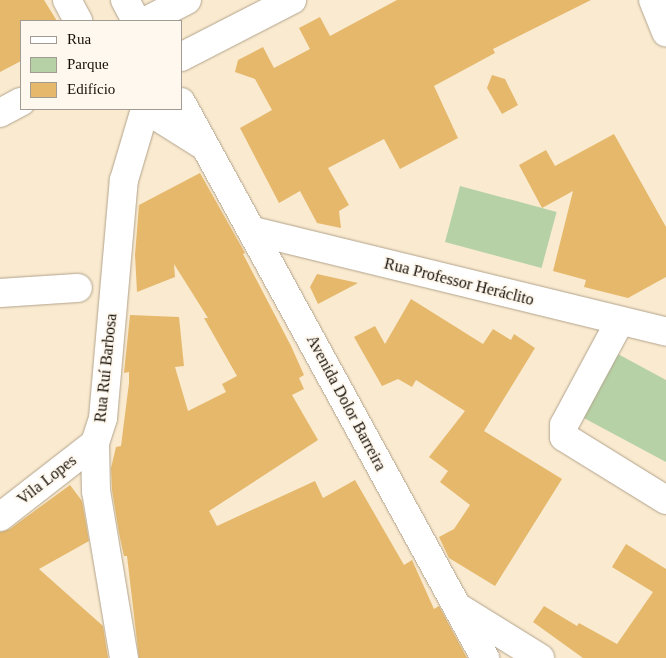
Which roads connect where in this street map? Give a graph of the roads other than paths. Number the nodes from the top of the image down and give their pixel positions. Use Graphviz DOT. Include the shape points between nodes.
graph roads {
  1 [pos="67,0"];
  2 [pos="125,0"];
  3 [pos="187,0"];
  4 [pos="292,0"];
  5 [pos="653,0"];
  6 [pos="77,20"];
  7 [pos="135,20"];
  8 [pos="148,20"];
  9 [pos="666,33"];
  10 [pos="182,56"];
  11 [pos="20,103"];
  12 [pos="182,104"];
  13 [pos="145,110"];
  14 [pos="147,110"];
  15 [pos="0,113"];
  16 [pos="207,149"];
  17 [pos="253,231"];
  18 [pos="78,288"];
  19 [pos="0,293"];
  20 [pos="620,321"];
  21 [pos="666,332"];
  22 [pos="95,443"];
  23 [pos="666,500"];
  24 [pos="0,517"];
  25 [pos="460,609"];
  26 [pos="124,658"];
  27 [pos="485,658"];
  28 [pos="540,658"];
  1 -- 6 [label="street"];
  2 -- 7 [label="street"];
  3 -- 8 [label="street"];
  4 -- 10 [label="street"];
  5 -- 9 [label="street"];
  11 -- 15 [label="street"];
  12 -- 16 [label="street, Avenida Dolor Barreira"];
  13 -- 22 [label="street, Rua Ruí Barbosa" via="124,180 103,418"];
  14 -- 16 [label="street, Avenida Dolor Barreira"];
  16 -- 17 [label="street, Avenida Dolor Barreira"];
  17 -- 20 [label="street, Rua Professor Heráclito"];
  17 -- 25 [label="street, Avenida Dolor Barreira" via="413,529"];
  18 -- 19 [label="street"];
  20 -- 21 [label="street, Rua Professor Heráclito"];
  20 -- 23 [label="street" via="564,425 564,437"];
  22 -- 24 [label="street, Vila Lopes"];
  22 -- 26 [label="street, Rua Ruí Barbosa" via="96,491"];
  25 -- 27 [label="street, Avenida Dolor Barreira"];
  25 -- 28 [label="street"];
}
